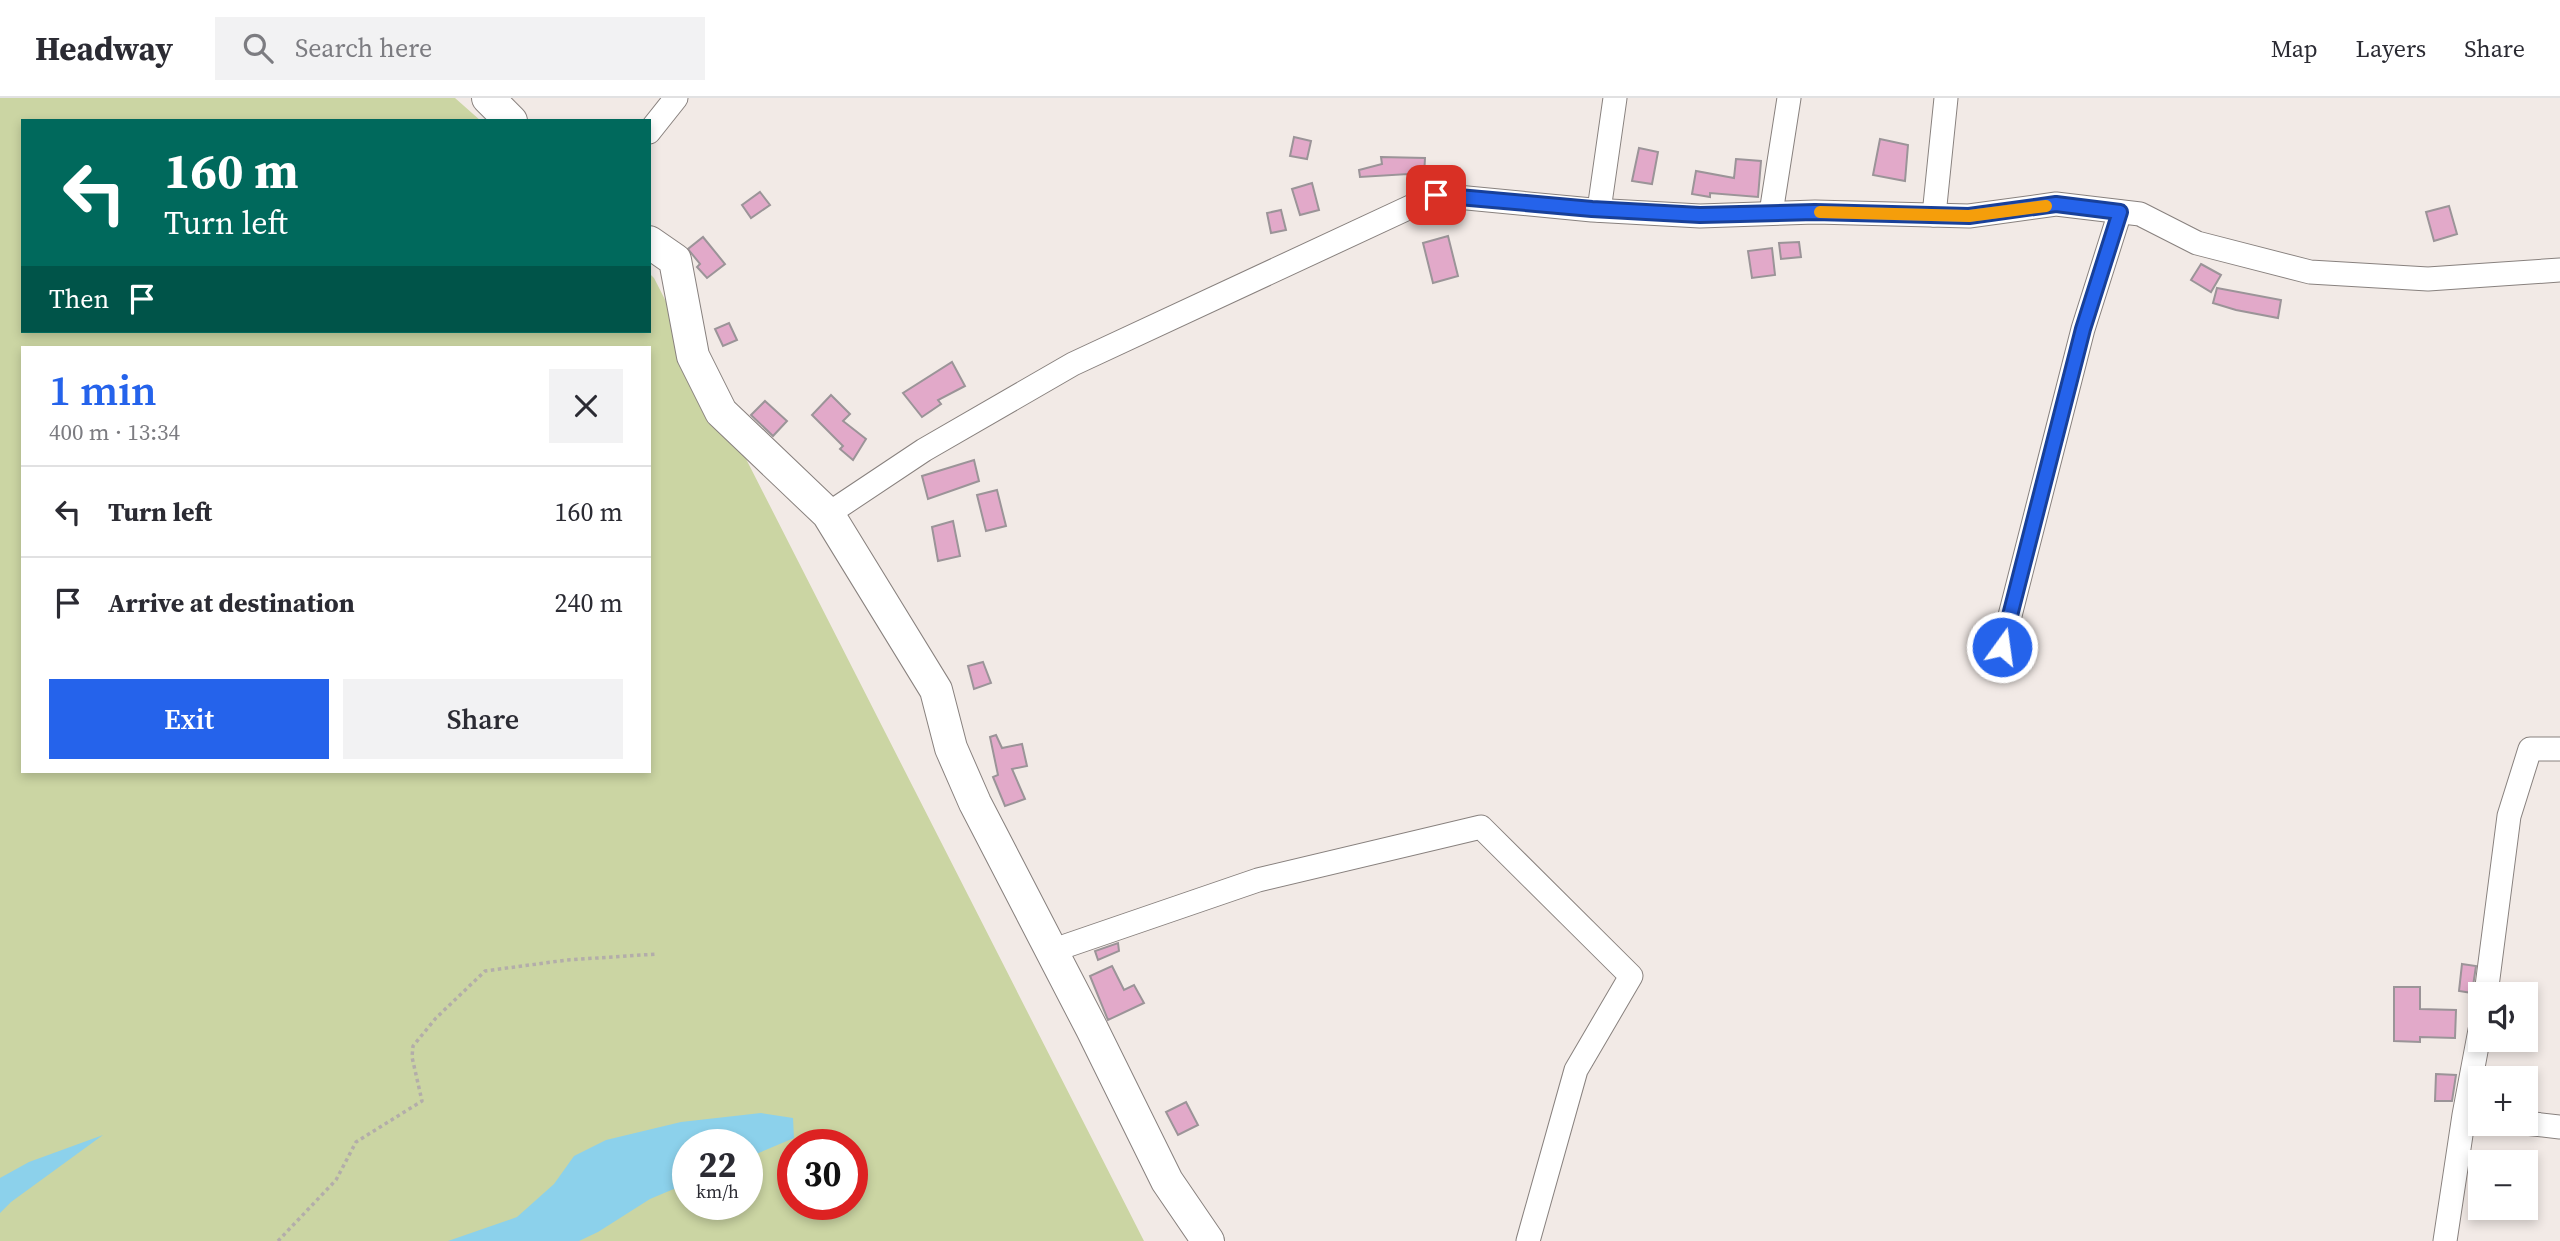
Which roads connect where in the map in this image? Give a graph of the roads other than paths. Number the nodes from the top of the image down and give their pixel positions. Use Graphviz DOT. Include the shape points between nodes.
graph roads {
  1 [pos="488,98"];
  2 [pos="676,98"];
  3 [pos="1615,98"];
  4 [pos="1789,98"];
  5 [pos="1946,98"];
  6 [pos="510,119"];
  7 [pos="651,129"];
  8 [pos="1599,210"];
  9 [pos="2120,212"];
  10 [pos="1771,213"];
  11 [pos="1934,215"];
  12 [pos="651,243"];
  13 [pos="2560,270"];
  14 [pos="828,514"];
  15 [pos="2002,647"];
  16 [pos="2560,749"];
  17 [pos="1051,951"];
  18 [pos="2488,982"];
  19 [pos="2538,1124"];
  20 [pos="2560,1127"];
  21 [pos="2468,1135"];
  22 [pos="1208,1241"];
  23 [pos="1528,1241"];
  24 [pos="2445,1241"];
  1 -- 6 [label="main road"];
  2 -- 7 [label="street"];
  3 -- 8 [label="street"];
  4 -- 10 [label="street"];
  5 -- 11 [label="street"];
  8 -- 10 [label="street"];
  8 -- 14 [label="street" via="1436,195 1073,364 924,450"];
  9 -- 11 [label="street" via="2056,204 1969,216"];
  9 -- 13 [label="street" via="2140,214 2197,243 2310,272 2428,279"];
  9 -- 15 [label="street" via="2083,329"];
  10 -- 11 [label="street"];
  12 -- 14 [label="main road" via="675,261 693,356 721,412"];
  14 -- 17 [label="main road" via="936,690 951,748"];
  16 -- 18 [label="street" via="2530,750 2509,816"];
  17 -- 22 [label="main road" via="1167,1181"];
  17 -- 23 [label="street" via="1258,880 1481,827 1631,976 1576,1070"];
  19 -- 20 [label="street"];
  21 -- 24 [label="street"];
}
